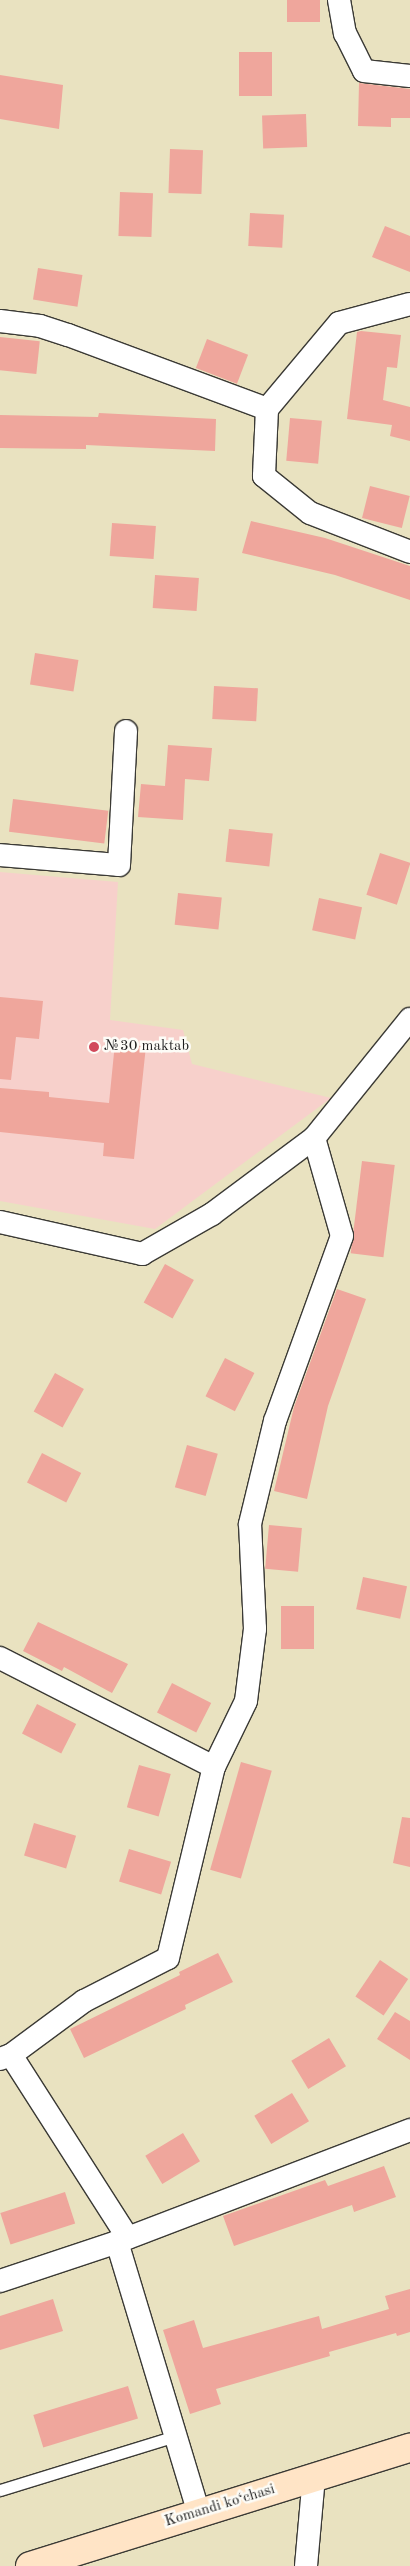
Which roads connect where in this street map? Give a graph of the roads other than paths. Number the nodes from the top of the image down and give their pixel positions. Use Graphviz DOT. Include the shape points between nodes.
graph roads {
  1 [pos="339,0"];
  2 [pos="410,76"];
  3 [pos="410,304"];
  4 [pos="0,322"];
  5 [pos="267,409"];
  6 [pos="410,552"];
  7 [pos="126,731"];
  8 [pos="0,855"];
  9 [pos="410,1019"];
  10 [pos="314,1138"];
  11 [pos="0,1222"];
  12 [pos="0,1658"];
  13 [pos="214,1767"];
  14 [pos="6,2057"];
  15 [pos="410,2130"];
  16 [pos="123,2240"];
  17 [pos="0,2280"];
  18 [pos="176,2436"];
  19 [pos="410,2448"];
  20 [pos="314,2477"];
  21 [pos="0,2490"];
  22 [pos="199,2513"];
  23 [pos="30,2566"];
  24 [pos="306,2566"];
  1 -- 2 [label="street" via="345,33 364,71"];
  3 -- 5 [label="street" via="339,323"];
  4 -- 5 [label="street" via="40,326 68,335"];
  5 -- 6 [label="street" via="264,476 310,513"];
  7 -- 8 [label="street" via="119,865"];
  9 -- 10 [label="street"];
  10 -- 11 [label="street" via="212,1214 142,1254"];
  10 -- 13 [label="street" via="342,1236 271,1440 250,1524 255,1629 246,1701"];
  12 -- 13 [label="street"];
  13 -- 14 [label="street" via="168,1958 84,2001"];
  14 -- 16 [label="street"];
  15 -- 16 [label="street"];
  16 -- 17 [label="street"];
  16 -- 18 [label="street"];
  18 -- 21 [label="lane"];
  18 -- 22 [label="street"];
  19 -- 20 [label="main road, Komandi ko‘chasi"];
  20 -- 22 [label="main road, Komandi ko‘chasi"];
  20 -- 24 [label="street"];
  22 -- 23 [label="main road, Komandi ko‘chasi"];
}
